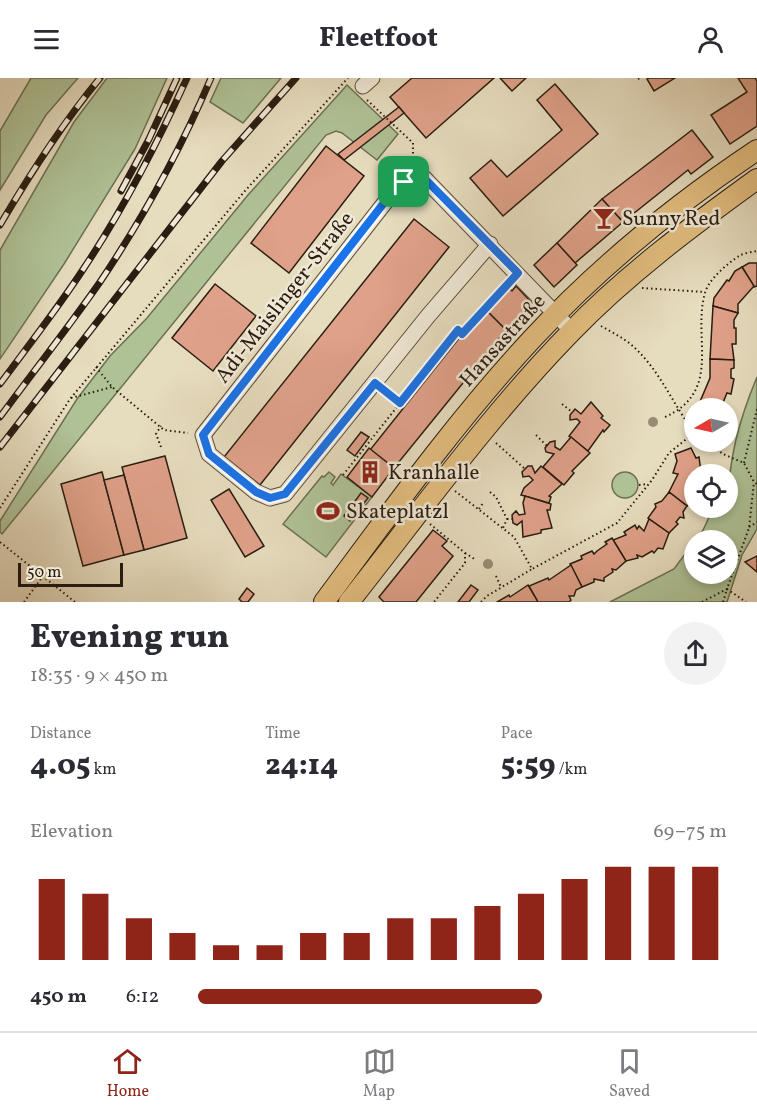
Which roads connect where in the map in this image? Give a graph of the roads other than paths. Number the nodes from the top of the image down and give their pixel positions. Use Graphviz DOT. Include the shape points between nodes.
graph roads {
  1 [pos="757,150"];
  2 [pos="757,179"];
  3 [pos="490,244"];
  4 [pos="556,313"];
  5 [pos="572,331"];
  6 [pos="324,602"];
  7 [pos="350,602"];
  1 -- 4 [label="main road, Hansastraße" via="639,239"];
  2 -- 5 [label="main road" via="662,250"];
  3 -- 3 [label="lane, Adi-Maislinger-Straße" via="285,494 263,496 209,454 203,435 394,190 414,177 424,178"];
  3 -- 4 [label="lane"];
  4 -- 5 [label="lane"];
  4 -- 6 [label="main road, Hansastraße" via="508,365"];
  5 -- 7 [label="main road" via="473,444"];
}
